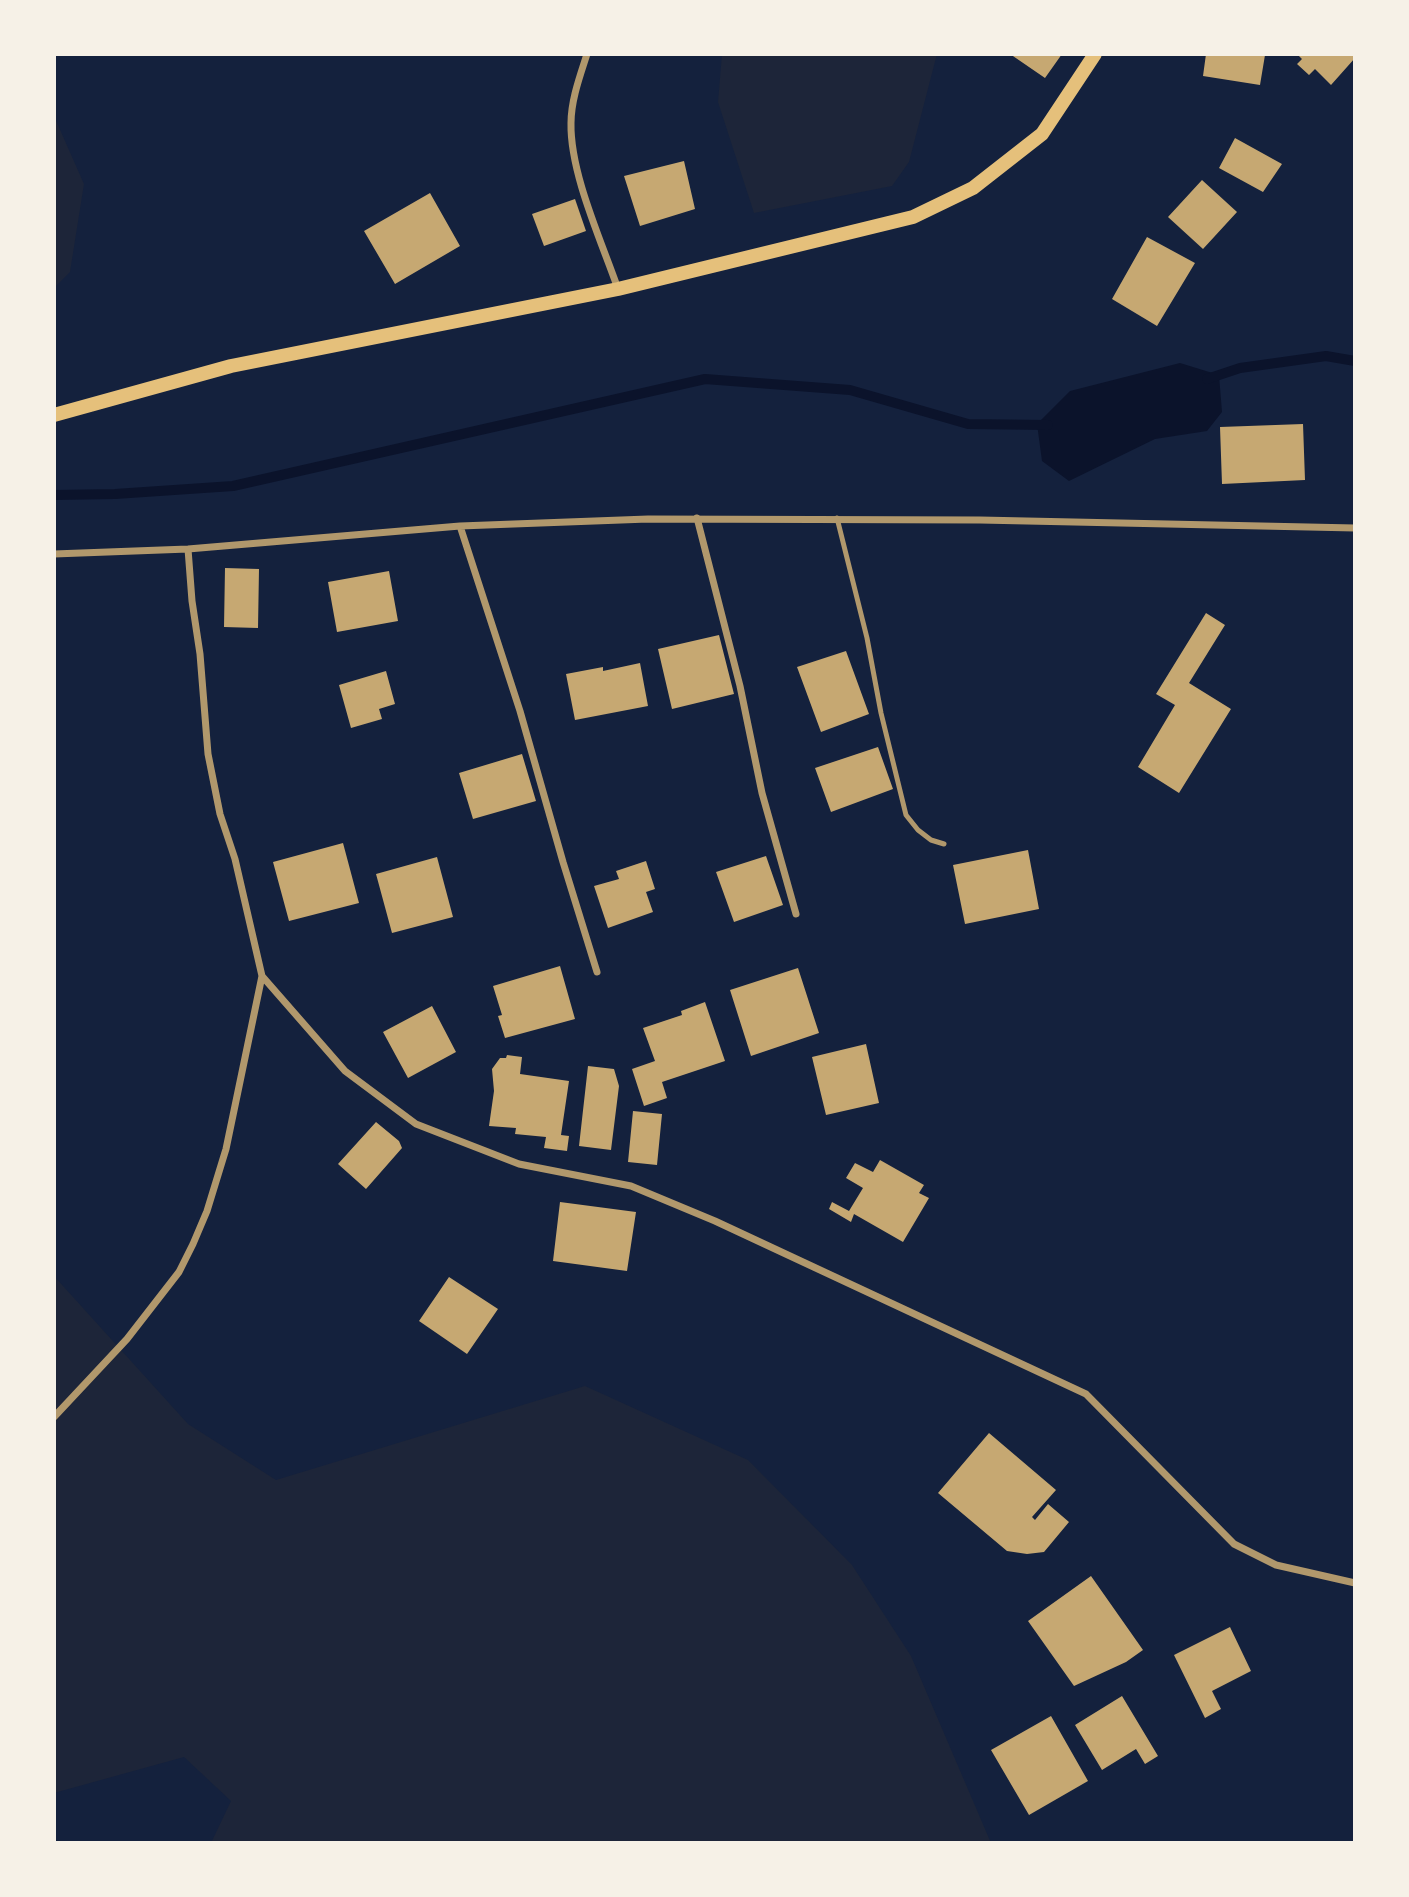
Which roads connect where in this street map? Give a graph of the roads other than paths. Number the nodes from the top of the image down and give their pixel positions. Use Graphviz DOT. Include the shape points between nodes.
graph roads {
  1 [pos="587,54"];
  2 [pos="1095,54"];
  3 [pos="618,289"];
  4 [pos="54,415"];
  5 [pos="697,518"];
  6 [pos="837,518"];
  7 [pos="460,526"];
  8 [pos="1355,528"];
  9 [pos="188,549"];
  10 [pos="54,554"];
  11 [pos="944,844"];
  12 [pos="796,914"];
  13 [pos="597,972"];
  14 [pos="262,976"];
  15 [pos="54,1417"];
  16 [pos="1355,1583"];
  1 -- 3 [label="street" via="571,121 573,161"];
  2 -- 3 [label="main road" via="1042,134 973,188 913,217"];
  3 -- 4 [label="main road" via="231,366"];
  5 -- 6 [label="street"];
  5 -- 7 [label="street"];
  5 -- 12 [label="street" via="762,793"];
  6 -- 8 [label="street"];
  6 -- 11 [label="lane" via="906,815 924,835"];
  7 -- 9 [label="street"];
  7 -- 13 [label="street"];
  9 -- 10 [label="street"];
  9 -- 14 [label="street" via="208,754"];
  14 -- 15 [label="street" via="226,1149 193,1244 179,1272 127,1339"];
  14 -- 16 [label="street" via="345,1072 416,1124 519,1164 631,1186 1086,1394 1234,1544 1276,1565"];
}
